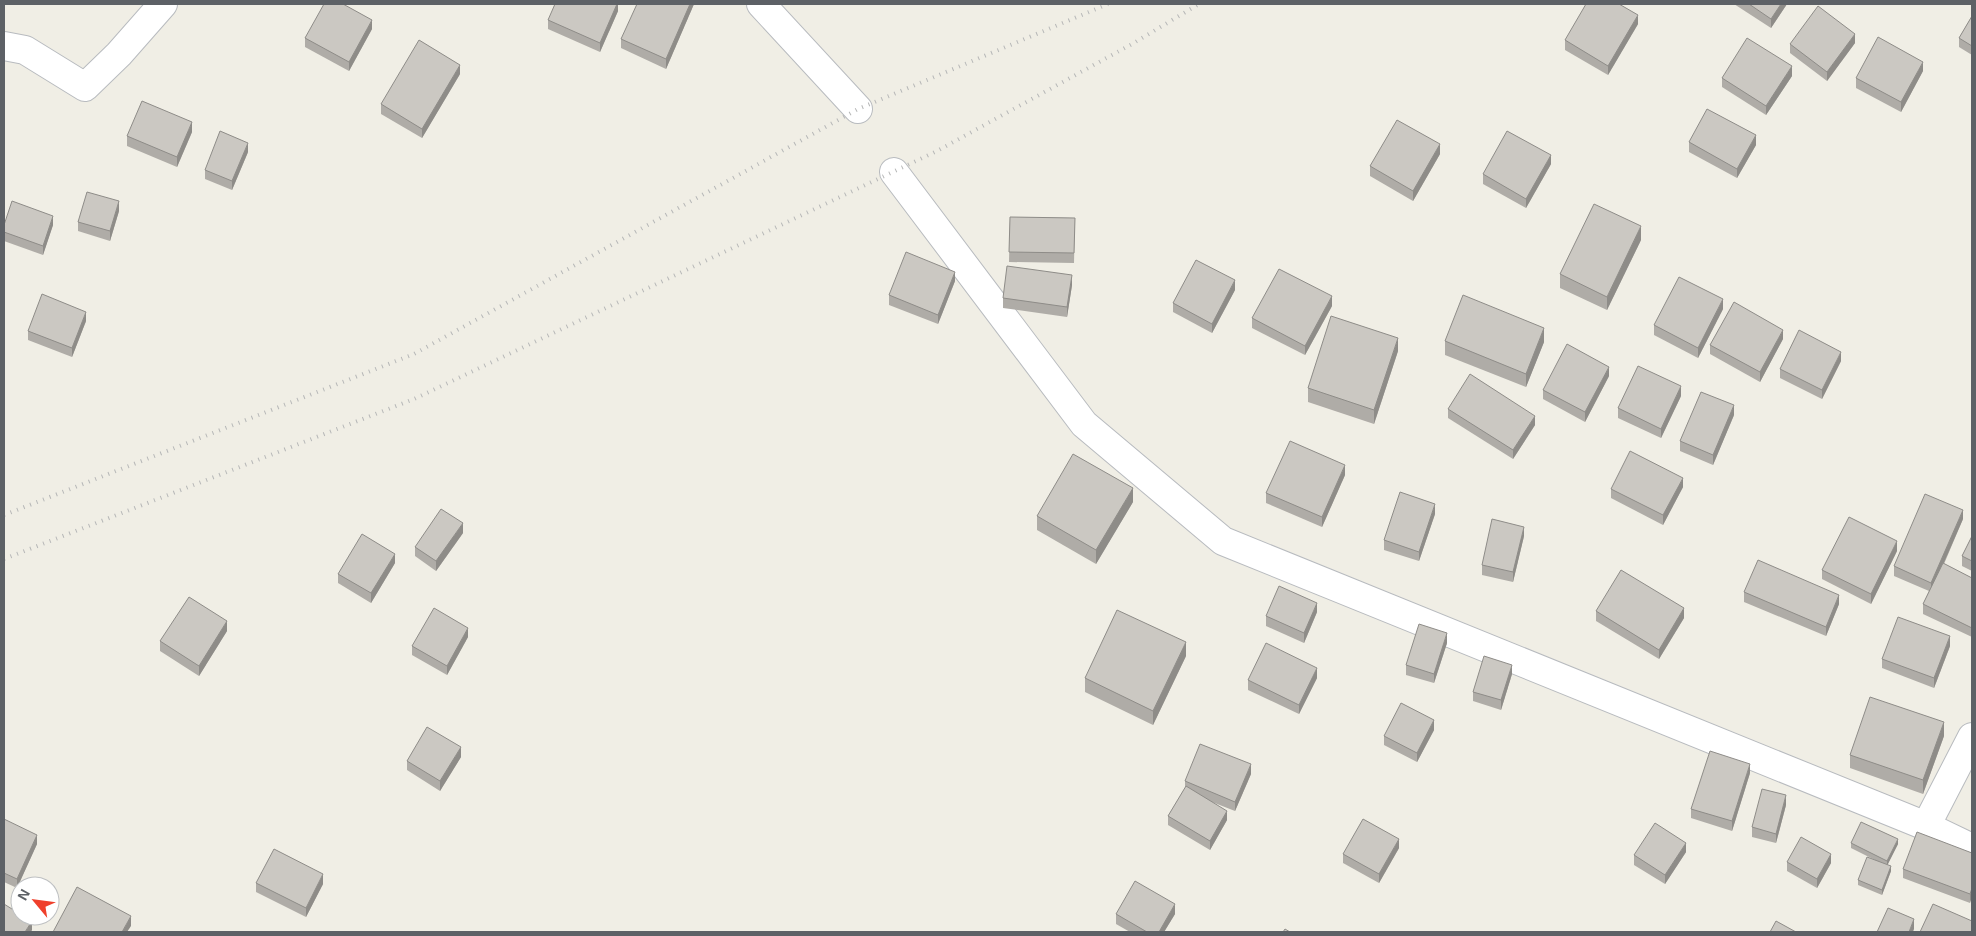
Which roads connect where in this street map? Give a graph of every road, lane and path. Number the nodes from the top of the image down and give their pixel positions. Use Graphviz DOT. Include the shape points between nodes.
graph roads {
  1 [pos="163,4"];
  2 [pos="761,4"];
  3 [pos="4,46"];
  4 [pos="858,109"];
  5 [pos="894,172"];
  6 [pos="1972,738"];
  7 [pos="1926,826"];
  8 [pos="1972,848"];
  1 -- 3 [label="street" via="85,87 26,50"];
  2 -- 4 [label="street"];
  5 -- 7 [label="street" via="1084,424 1223,541"];
  6 -- 7 [label="street"];
  7 -- 8 [label="street"];
}
